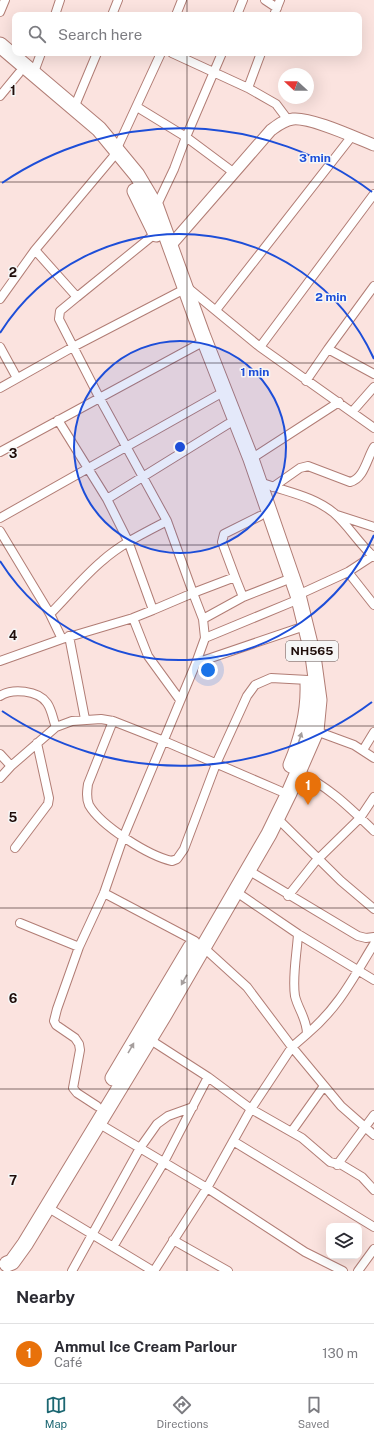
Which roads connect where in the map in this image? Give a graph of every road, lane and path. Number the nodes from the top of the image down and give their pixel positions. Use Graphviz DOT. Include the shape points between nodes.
graph roads {
  1 [pos="4,0"];
  2 [pos="60,0"];
  3 [pos="118,0"];
  4 [pos="182,0"];
  5 [pos="243,0"];
  6 [pos="265,0"];
  7 [pos="277,8"];
  8 [pos="0,12"];
  9 [pos="56,12"];
  10 [pos="113,12"];
  11 [pos="177,12"];
  12 [pos="238,12"];
  13 [pos="0,45"];
  14 [pos="12,55"];
  15 [pos="14,56"];
  16 [pos="40,56"];
  17 [pos="96,56"];
  18 [pos="160,56"];
  19 [pos="178,56"];
  20 [pos="221,56"];
  21 [pos="260,56"];
  22 [pos="0,57"];
  23 [pos="19,72"];
  24 [pos="34,72"];
  25 [pos="214,73"];
  26 [pos="248,88"];
  27 [pos="0,96"];
  28 [pos="137,107"];
  29 [pos="74,108"];
  30 [pos="288,120"];
  31 [pos="352,136"];
  32 [pos="186,137"];
  33 [pos="374,145"];
  34 [pos="115,153"];
  35 [pos="233,172"];
  36 [pos="374,194"];
  37 [pos="156,207"];
  38 [pos="156,234"];
  39 [pos="170,246"];
  40 [pos="35,250"];
  41 [pos="374,286"];
  42 [pos="182,289"];
  43 [pos="77,297"];
  44 [pos="0,299"];
  45 [pos="216,310"];
  46 [pos="199,344"];
  47 [pos="0,347"];
  48 [pos="73,347"];
  49 [pos="260,347"];
  50 [pos="328,349"];
  51 [pos="374,374"];
  52 [pos="17,378"];
  53 [pos="306,381"];
  54 [pos="374,387"];
  55 [pos="0,388"];
  56 [pos="218,395"];
  57 [pos="99,397"];
  58 [pos="339,402"];
  59 [pos="352,412"];
  60 [pos="58,420"];
  61 [pos="228,424"];
  62 [pos="374,428"];
  63 [pos="374,447"];
  64 [pos="126,448"];
  65 [pos="0,452"];
  66 [pos="251,459"];
  67 [pos="88,469"];
  68 [pos="144,476"];
  69 [pos="266,485"];
  70 [pos="107,499"];
  71 [pos="335,514"];
  72 [pos="260,516"];
  73 [pos="0,518"];
  74 [pos="167,521"];
  75 [pos="374,527"];
  76 [pos="0,530"];
  77 [pos="128,541"];
  78 [pos="374,556"];
  79 [pos="348,572"];
  80 [pos="235,576"];
  81 [pos="284,581"];
  82 [pos="193,593"];
  83 [pos="243,597"];
  84 [pos="295,598"];
  85 [pos="374,605"];
  86 [pos="154,610"];
  87 [pos="50,614"];
  88 [pos="133,618"];
  89 [pos="202,618"];
  90 [pos="299,628"];
  91 [pos="65,637"];
  92 [pos="205,638"];
  93 [pos="0,661"];
  94 [pos="196,663"];
  95 [pos="308,680"];
  96 [pos="0,696"];
  97 [pos="180,700"];
  98 [pos="85,719"];
  99 [pos="113,721"];
  100 [pos="56,728"];
  101 [pos="316,731"];
  102 [pos="374,732"];
  103 [pos="164,741"];
  104 [pos="37,744"];
  105 [pos="363,750"];
  106 [pos="0,754"];
  107 [pos="374,758"];
  108 [pos="216,764"];
  109 [pos="11,766"];
  110 [pos="298,772"];
  111 [pos="0,778"];
  112 [pos="280,791"];
  113 [pos="374,797"];
  114 [pos="277,818"];
  115 [pos="360,818"];
  116 [pos="374,831"];
  117 [pos="123,838"];
  118 [pos="15,848"];
  119 [pos="319,858"];
  120 [pos="248,870"];
  121 [pos="236,891"];
  122 [pos="104,893"];
  123 [pos="288,896"];
  124 [pos="374,909"];
  125 [pos="20,923"];
  126 [pos="298,934"];
  127 [pos="374,937"];
  128 [pos="199,944"];
  129 [pos="374,944"];
  130 [pos="80,947"];
  131 [pos="359,971"];
  132 [pos="374,980"];
  133 [pos="307,1034"];
  134 [pos="149,1039"];
  135 [pos="292,1047"];
  136 [pos="208,1077"];
  137 [pos="324,1086"];
  138 [pos="97,1106"];
  139 [pos="193,1107"];
  140 [pos="251,1109"];
  141 [pos="374,1115"];
  142 [pos="98,1123"];
  143 [pos="364,1127"];
  144 [pos="292,1131"];
  145 [pos="374,1135"];
  146 [pos="234,1141"];
  147 [pos="140,1148"];
  148 [pos="164,1162"];
  149 [pos="337,1165"];
  150 [pos="207,1188"];
  151 [pos="374,1190"];
  152 [pos="47,1207"];
  153 [pos="374,1227"];
  154 [pos="92,1234"];
  155 [pos="173,1240"];
  156 [pos="113,1247"];
  157 [pos="374,1249"];
  158 [pos="5,1267"];
  159 [pos="72,1271"];
  160 [pos="153,1271"];
  161 [pos="228,1271"];
  162 [pos="343,1271"];
  163 [pos="358,1271"];
  1 -- 8 [label="street"];
  2 -- 9 [label="street"];
  3 -- 10 [label="street"];
  4 -- 11 [label="street"];
  5 -- 12 [label="street"];
  6 -- 7 [label="street"];
  13 -- 14 [label="highway, NH565"];
  15 -- 24 [label="highway, NH565"];
  16 -- 24 [label="street"];
  17 -- 29 [label="street"];
  18 -- 28 [label="street"];
  19 -- 25 [label="street"];
  20 -- 25 [label="street"];
  21 -- 26 [label="street"];
  22 -- 23 [label="highway, NH565"];
  23 -- 27 [label="street"];
  23 -- 34 [label="highway, NH565"];
  24 -- 29 [label="highway, NH565"];
  25 -- 26 [label="street"];
  25 -- 32 [label="street"];
  26 -- 30 [label="street" via="276,104"];
  28 -- 32 [label="street"];
  28 -- 34 [label="street"];
  29 -- 34 [label="highway, NH565" via="99,129"];
  30 -- 31 [label="street" via="309,121"];
  30 -- 35 [label="street" via="271,130"];
  31 -- 33 [label="street"];
  31 -- 45 [label="street"];
  32 -- 35 [label="street"];
  32 -- 37 [label="street"];
  34 -- 37 [label="highway, NH565" via="137,175"];
  34 -- 38 [label="highway, NH565"];
  34 -- 40 [label="street"];
  35 -- 39 [label="street"];
  36 -- 49 [label="street"];
  37 -- 39 [label="highway, NH565"];
  38 -- 42 [label="highway, NH565"];
  38 -- 43 [label="street"];
  39 -- 42 [label="highway, NH565"];
  40 -- 43 [label="street"];
  40 -- 44 [label="street"];
  41 -- 50 [label="street"];
  42 -- 45 [label="street"];
  42 -- 46 [label="highway, NH565"];
  42 -- 48 [label="street"];
  42 -- 66 [label="highway, NH565"];
  43 -- 48 [label="street" via="58,314"];
  45 -- 49 [label="street"];
  46 -- 56 [label="highway, NH565"];
  46 -- 57 [label="street"];
  47 -- 52 [label="street"];
  48 -- 52 [label="street"];
  48 -- 57 [label="street"];
  49 -- 53 [label="street"];
  50 -- 51 [label="street"];
  50 -- 53 [label="street"];
  52 -- 55 [label="street"];
  53 -- 58 [label="street"];
  54 -- 59 [label="street"];
  56 -- 61 [label="highway, NH565"];
  56 -- 64 [label="street"];
  57 -- 60 [label="street"];
  57 -- 64 [label="street"];
  58 -- 59 [label="street"];
  58 -- 66 [label="street"];
  59 -- 62 [label="street"];
  60 -- 65 [label="street"];
  60 -- 67 [label="street"];
  61 -- 68 [label="street"];
  61 -- 72 [label="highway, NH565"];
  63 -- 69 [label="street" via="355,481 350,482 308,466"];
  64 -- 67 [label="street"];
  64 -- 68 [label="street"];
  66 -- 69 [label="highway, NH565"];
  67 -- 70 [label="street"];
  67 -- 73 [label="street"];
  68 -- 70 [label="street"];
  68 -- 74 [label="street"];
  69 -- 71 [label="street" via="309,498"];
  69 -- 84 [label="highway, NH565"];
  70 -- 77 [label="street"];
  71 -- 75 [label="street"];
  71 -- 78 [label="street"];
  72 -- 80 [label="street" via="224,534 222,542"];
  72 -- 81 [label="highway, NH565"];
  74 -- 77 [label="street"];
  74 -- 82 [label="street"];
  76 -- 87 [label="street"];
  77 -- 86 [label="street"];
  77 -- 87 [label="street" via="101,562"];
  78 -- 79 [label="street"];
  79 -- 84 [label="street"];
  79 -- 85 [label="street"];
  80 -- 82 [label="street"];
  80 -- 83 [label="street"];
  81 -- 83 [label="street"];
  81 -- 84 [label="highway, NH565"];
  82 -- 86 [label="street"];
  82 -- 89 [label="street"];
  83 -- 89 [label="street"];
  84 -- 90 [label="highway, NH565"];
  84 -- 92 [label="street"];
  84 -- 101 [label="highway, NH565" via="307,627 317,680 319,700"];
  86 -- 88 [label="street"];
  87 -- 91 [label="street"];
  88 -- 91 [label="street"];
  88 -- 97 [label="street" via="148,656"];
  89 -- 92 [label="street"];
  90 -- 94 [label="street"];
  90 -- 95 [label="highway, NH565"];
  91 -- 93 [label="street"];
  91 -- 98 [label="street"];
  92 -- 94 [label="street"];
  94 -- 97 [label="street"];
  95 -- 108 [label="street" via="271,678 255,685 247,696"];
  112 -- 95 [label="highway, NH565, one-way" via="304,727 309,699"];
  96 -- 100 [label="street" via="20,691 38,697 46,702"];
  97 -- 103 [label="street"];
  98 -- 99 [label="street"];
  98 -- 100 [label="street"];
  99 -- 103 [label="street"];
  99 -- 117 [label="street" via="86,794 90,805"];
  100 -- 104 [label="street"];
  101 -- 105 [label="street"];
  101 -- 110 [label="highway, NH565"];
  102 -- 105 [label="street"];
  103 -- 108 [label="street"];
  103 -- 117 [label="street"];
  104 -- 109 [label="street"];
  104 -- 118 [label="street" via="49,798 48,804"];
  105 -- 107 [label="street"];
  106 -- 109 [label="street"];
  108 -- 112 [label="street"];
  108 -- 117 [label="street" via="184,849 176,859 168,860"];
  109 -- 111 [label="street"];
  110 -- 114 [label="highway, NH565"];
  110 -- 115 [label="street" via="322,784"];
  112 -- 128 [label="highway, NH565"];
  113 -- 115 [label="street"];
  114 -- 119 [label="street"];
  114 -- 120 [label="highway, NH565"];
  115 -- 116 [label="street"];
  115 -- 119 [label="street"];
  117 -- 122 [label="street"];
  119 -- 123 [label="street"];
  119 -- 124 [label="street"];
  120 -- 121 [label="highway, NH565"];
  120 -- 123 [label="street"];
  121 -- 126 [label="street"];
  121 -- 128 [label="highway, NH565"];
  122 -- 128 [label="street"];
  122 -- 130 [label="street"];
  123 -- 127 [label="street" via="358,936"];
  125 -- 130 [label="street"];
  126 -- 131 [label="street"];
  126 -- 133 [label="street" via="295,992 307,1026"];
  128 -- 134 [label="highway, NH565, one-way"];
  128 -- 135 [label="street" via="247,987"];
  138 -- 128 [label="highway, NH565, one-way"];
  129 -- 131 [label="street"];
  130 -- 138 [label="street" via="54,1021 79,1044 73,1088"];
  131 -- 132 [label="street"];
  131 -- 133 [label="street" via="324,1020"];
  133 -- 135 [label="street"];
  134 -- 136 [label="street"];
  134 -- 142 [label="highway, NH565"];
  135 -- 137 [label="street"];
  135 -- 140 [label="street"];
  136 -- 139 [label="street"];
  136 -- 140 [label="street"];
  137 -- 143 [label="street"];
  137 -- 144 [label="street"];
  138 -- 158 [label="highway, NH565" via="17,1240"];
  139 -- 147 [label="street" via="168,1116 158,1124"];
  139 -- 148 [label="street"];
  140 -- 144 [label="street"];
  140 -- 146 [label="street"];
  141 -- 143 [label="street"];
  142 -- 147 [label="street"];
  142 -- 152 [label="highway, NH565"];
  143 -- 145 [label="street"];
  143 -- 149 [label="street"];
  144 -- 149 [label="street"];
  146 -- 150 [label="street"];
  146 -- 153 [label="street"];
  147 -- 148 [label="street"];
  147 -- 154 [label="street"];
  148 -- 150 [label="street"];
  148 -- 156 [label="street"];
  149 -- 151 [label="street" via="342,1165 362,1177"];
  150 -- 155 [label="street"];
  150 -- 162 [label="street" via="305,1252"];
  152 -- 154 [label="street"];
  152 -- 158 [label="highway, NH565" via="16,1257"];
  154 -- 156 [label="street"];
  154 -- 159 [label="street"];
  155 -- 160 [label="street"];
  155 -- 161 [label="street"];
  156 -- 160 [label="street"];
  157 -- 163 [label="street"];
}
